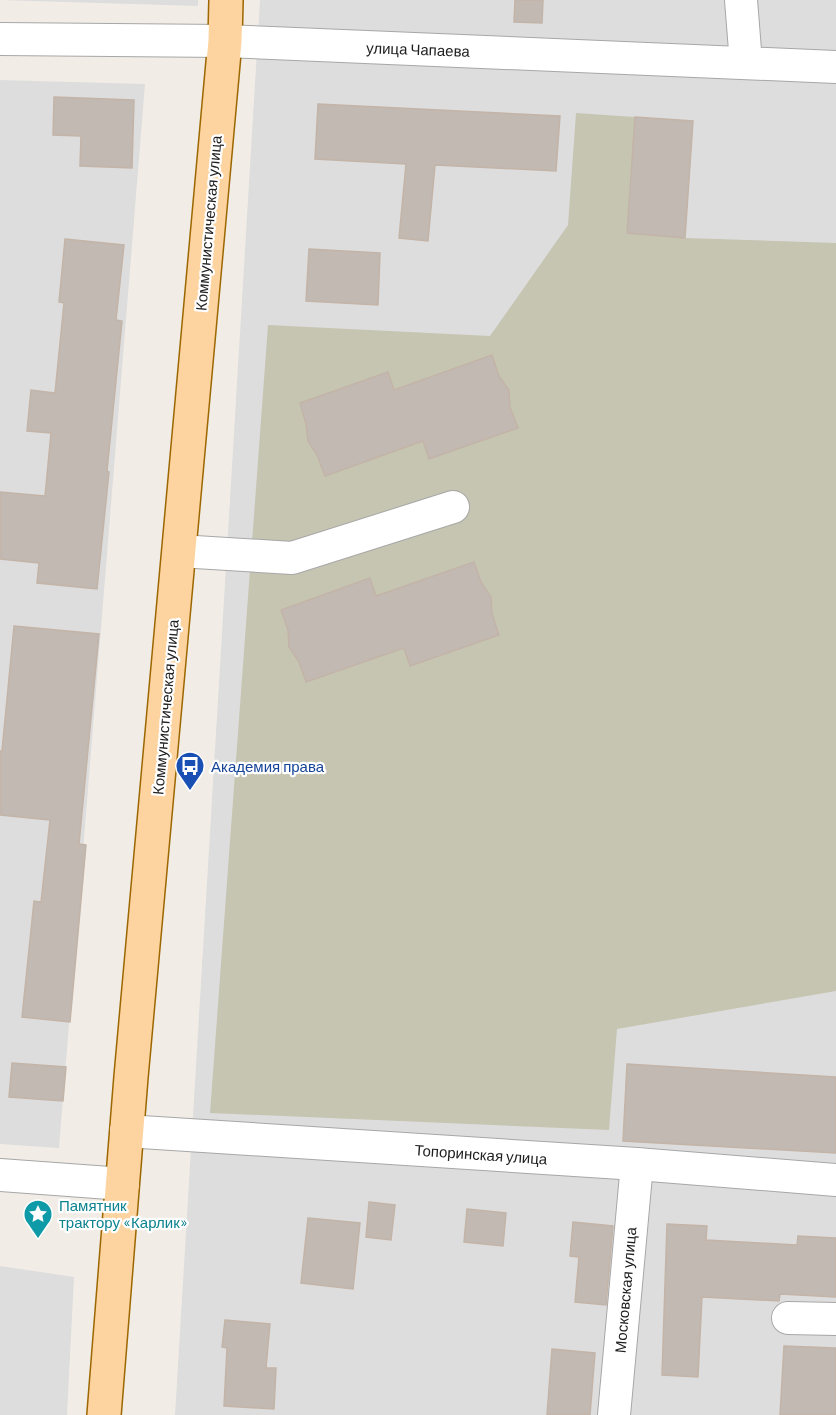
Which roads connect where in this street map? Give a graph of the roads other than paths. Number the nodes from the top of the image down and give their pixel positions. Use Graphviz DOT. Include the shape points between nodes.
graph roads {
  1 [pos="226,0"];
  2 [pos="741,0"];
  3 [pos="0,39"];
  4 [pos="225,41"];
  5 [pos="746,63"];
  6 [pos="836,66"];
  7 [pos="453,507"];
  8 [pos="179,551"];
  9 [pos="126,1131"];
  10 [pos="637,1164"];
  11 [pos="0,1175"];
  12 [pos="836,1180"];
  13 [pos="123,1184"];
  14 [pos="788,1318"];
  15 [pos="836,1319"];
  16 [pos="104,1415"];
  17 [pos="614,1415"];
  1 -- 4 [label="main road, Коммунистическая улица"];
  2 -- 5 [label="street"];
  3 -- 4 [label="street, улица Чапаева"];
  4 -- 5 [label="street, улица Чапаева"];
  4 -- 8 [label="main road, Коммунистическая улица"];
  5 -- 6 [label="street, улица Чапаева"];
  7 -- 8 [label="street" via="292,558"];
  8 -- 9 [label="main road, Коммунистическая улица"];
  9 -- 10 [label="street, Топоринская улица"];
  9 -- 13 [label="main road, Коммунистическая улица"];
  10 -- 12 [label="street, Топоринская улица"];
  10 -- 17 [label="street, Московская улица"];
  11 -- 13 [label="street"];
  13 -- 16 [label="main road, Коммунистическая улица"];
  14 -- 15 [label="street"];
}
